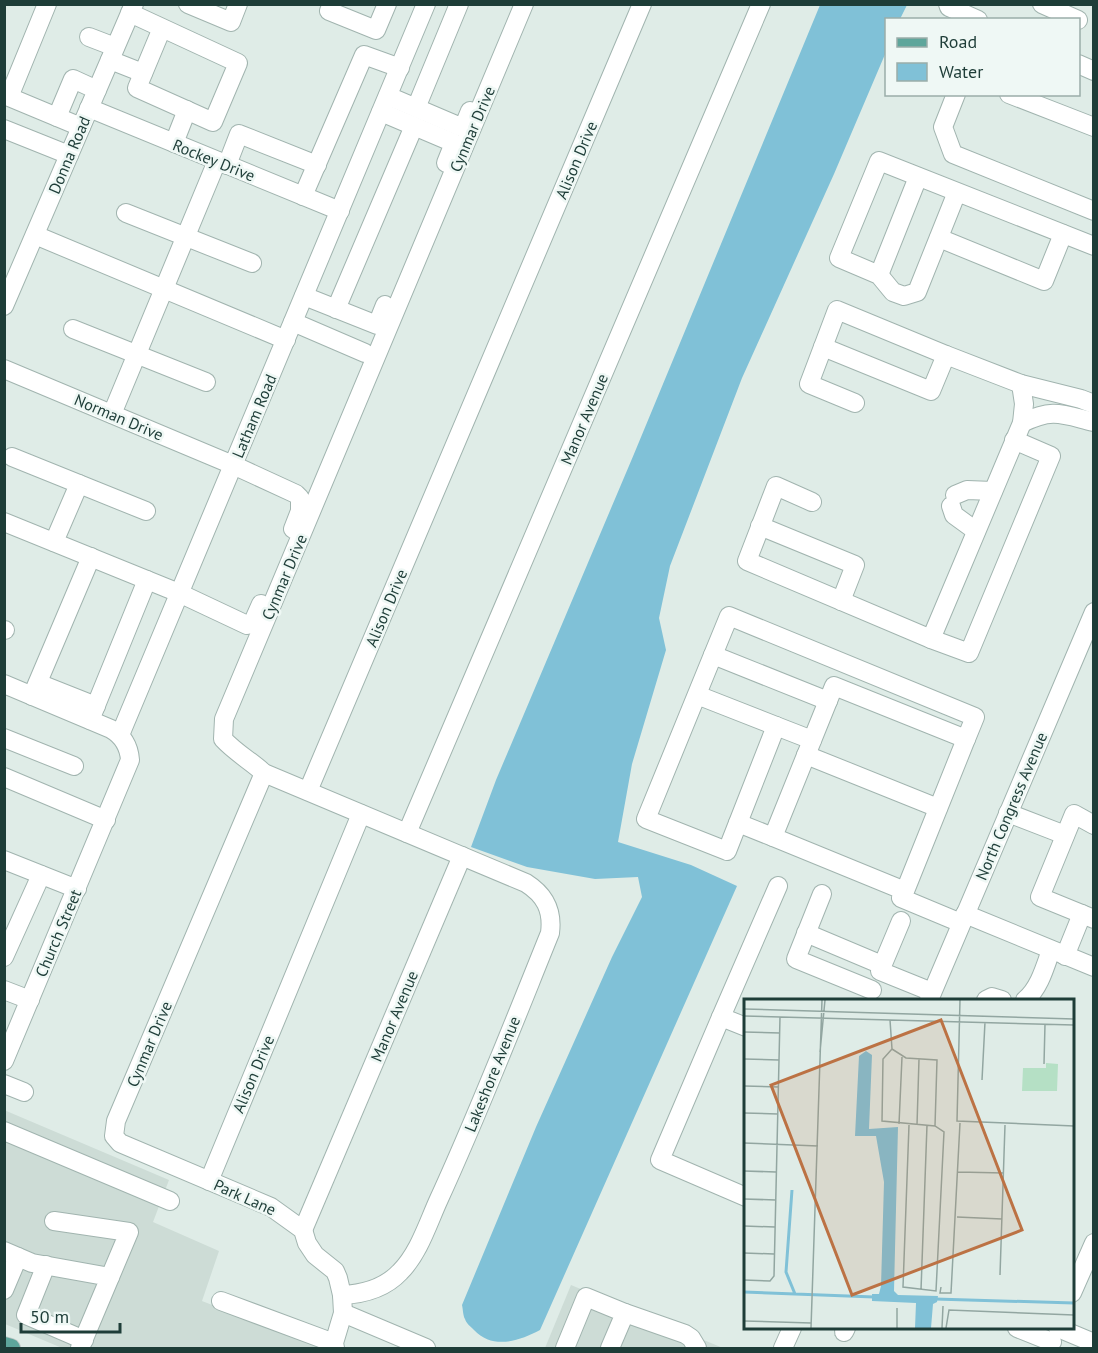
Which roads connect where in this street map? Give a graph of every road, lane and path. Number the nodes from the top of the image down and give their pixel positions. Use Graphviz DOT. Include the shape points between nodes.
graph roads {
  1 [pos="47,4"];
  2 [pos="188,4"];
  3 [pos="238,4"];
  4 [pos="332,4"];
  5 [pos="387,4"];
  6 [pos="426,4"];
  7 [pos="459,4"];
  8 [pos="516,4"];
  9 [pos="524,4"];
  10 [pos="642,4"];
  11 [pos="761,4"];
  12 [pos="948,4"];
  13 [pos="1042,4"];
  14 [pos="132,9"];
  15 [pos="974,18"];
  16 [pos="1074,18"];
  17 [pos="162,28"];
  18 [pos="89,37"];
  19 [pos="113,53"];
  20 [pos="1080,65"];
  21 [pos="400,68"];
  22 [pos="1094,71"];
  23 [pos="143,73"];
  24 [pos="97,90"];
  25 [pos="955,96"];
  26 [pos="1013,96"];
  27 [pos="385,104"];
  28 [pos="89,108"];
  29 [pos="187,110"];
  30 [pos="57,117"];
  31 [pos="415,117"];
  32 [pos="81,127"];
  33 [pos="1094,127"];
  34 [pos="4,129"];
  35 [pos="174,143"];
  36 [pos="69,155"];
  37 [pos="222,163"];
  38 [pos="317,165"];
  39 [pos="918,177"];
  40 [pos="957,192"];
  41 [pos="303,196"];
  42 [pos="1094,211"];
  43 [pos="340,212"];
  44 [pos="126,213"];
  45 [pos="1063,234"];
  46 [pos="35,236"];
  47 [pos="185,236"];
  48 [pos="939,238"];
  49 [pos="1094,246"];
  50 [pos="252,263"];
  51 [pos="879,275"];
  52 [pos="10,279"];
  53 [pos="164,289"];
  54 [pos="304,296"];
  55 [pos="4,306"];
  56 [pos="336,309"];
  57 [pos="293,322"];
  58 [pos="73,329"];
  59 [pos="286,340"];
  60 [pos="823,347"];
  61 [pos="365,353"];
  62 [pos="137,354"];
  63 [pos="946,356"];
  64 [pos="4,369"];
  65 [pos="206,382"];
  66 [pos="1021,384"];
  67 [pos="855,403"];
  68 [pos="1094,404"];
  69 [pos="112,414"];
  70 [pos="1094,422"];
  71 [pos="1022,423"];
  72 [pos="1014,440"];
  73 [pos="12,457"];
  74 [pos="233,465"];
  75 [pos="79,484"];
  76 [pos="993,491"];
  77 [pos="812,502"];
  78 [pos="146,511"];
  79 [pos="4,522"];
  80 [pos="760,526"];
  81 [pos="976,531"];
  82 [pos="54,542"];
  83 [pos="91,557"];
  84 [pos="147,580"];
  85 [pos="179,593"];
  86 [pos="841,601"];
  87 [pos="1094,612"];
  88 [pos="931,639"];
  89 [pos="1088,639"];
  90 [pos="713,655"];
  91 [pos="4,684"];
  92 [pos="35,689"];
  93 [pos="697,695"];
  94 [pos="828,701"];
  95 [pos="93,713"];
  96 [pos="776,726"];
  97 [pos="120,735"];
  98 [pos="4,738"];
  99 [pos="966,739"];
  100 [pos="809,748"];
  101 [pos="74,766"];
  102 [pos="264,773"];
  103 [pos="4,777"];
  104 [pos="308,791"];
  105 [pos="938,808"];
  106 [pos="109,813"];
  107 [pos="1008,813"];
  108 [pos="361,814"];
  109 [pos="738,823"];
  110 [pos="1094,825"];
  111 [pos="407,833"];
  112 [pos="1065,835"];
  113 [pos="773,837"];
  114 [pos="462,856"];
  115 [pos="4,860"];
  116 [pos="41,875"];
  117 [pos="778,886"];
  118 [pos="77,890"];
  119 [pos="905,891"];
  120 [pos="822,894"];
  121 [pos="1088,916"];
  122 [pos="963,919"];
  123 [pos="901,921"];
  124 [pos="806,933"];
  125 [pos="1058,953"];
  126 [pos="4,957"];
  127 [pos="881,968"];
  128 [pos="1094,968"];
  129 [pos="4,990"];
  130 [pos="870,995"];
  131 [pos="931,996"];
  132 [pos="1026,999"];
  133 [pos="30,1000"];
  134 [pos="721,1017"];
  135 [pos="744,1026"];
  136 [pos="6,1051"];
  137 [pos="4,1084"];
  138 [pos="24,1092"];
  139 [pos="4,1131"];
  140 [pos="114,1136"];
  141 [pos="209,1181"];
  142 [pos="744,1196"];
  143 [pos="170,1201"];
  144 [pos="54,1221"];
  145 [pos="303,1230"];
  146 [pos="1094,1243"];
  147 [pos="11,1254"];
  148 [pos="46,1265"];
  149 [pos="110,1277"];
  150 [pos="1074,1288"];
  151 [pos="4,1290"];
  152 [pos="342,1295"];
  153 [pos="221,1301"];
  154 [pos="625,1313"];
  155 [pos="343,1314"];
  156 [pos="792,1329"];
  157 [pos="1022,1329"];
  158 [pos="1055,1336"];
  159 [pos="1094,1343"];
  160 [pos="82,1344"];
  161 [pos="4,1346"];
  162 [pos="331,1347"];
  163 [pos="11,1348"];
  164 [pos="426,1348"];
  165 [pos="565,1348"];
  166 [pos="610,1348"];
  167 [pos="697,1348"];
  168 [pos="783,1348"];
  1 -- 30 [label="street" via="9,97"];
  2 -- 3 [label="street" via="231,22"];
  4 -- 5 [label="street" via="329,11 376,30"];
  6 -- 21 [label="street, Latham Road"];
  7 -- 31 [label="street"];
  8 -- 31 [label="street" via="463,128"];
  9 -- 102 [label="street, Cynmar Drive" via="224,719 224,739"];
  10 -- 104 [label="street, Alison Drive"];
  11 -- 111 [label="street, Manor Avenue"];
  12 -- 15 [label="street"];
  13 -- 16 [label="street"];
  14 -- 17 [label="street"];
  14 -- 19 [label="street, Donna Road"];
  17 -- 23 [label="street"];
  17 -- 29 [label="street" via="238,63 213,122"];
  18 -- 19 [label="street"];
  19 -- 23 [label="street"];
  19 -- 24 [label="street, Donna Road"];
  20 -- 22 [label="street"];
  21 -- 27 [label="street, Latham Road"];
  21 -- 38 [label="street" via="364,54"];
  23 -- 29 [label="street" via="137,88"];
  24 -- 28 [label="street, Donna Road"];
  24 -- 30 [label="street" via="73,79"];
  25 -- 42 [label="street" via="943,127 953,154"];
  26 -- 33 [label="street"];
  27 -- 31 [label="street"];
  27 -- 43 [label="street, Latham Road"];
  28 -- 32 [label="street, Donna Road"];
  28 -- 35 [label="street, Rockey Drive"];
  29 -- 35 [label="street"];
  30 -- 32 [label="street"];
  31 -- 56 [label="street"];
  31 -- 56 [label="street" via="454,143 376,325"];
  32 -- 36 [label="street, Donna Road"];
  34 -- 36 [label="street"];
  35 -- 37 [label="street, Rockey Drive"];
  36 -- 46 [label="street, Donna Road"];
  37 -- 38 [label="street" via="239,134"];
  37 -- 41 [label="street, Rockey Drive"];
  37 -- 47 [label="street"];
  38 -- 41 [label="street"];
  39 -- 40 [label="street"];
  39 -- 51 [label="street"];
  39 -- 51 [label="street" via="879,161 839,258"];
  40 -- 45 [label="street"];
  40 -- 48 [label="street"];
  41 -- 43 [label="street, Rockey Drive"];
  43 -- 54 [label="street, Latham Road"];
  44 -- 47 [label="street"];
  45 -- 48 [label="street" via="1044,281"];
  45 -- 49 [label="street"];
  46 -- 52 [label="street, Donna Road"];
  46 -- 53 [label="street"];
  47 -- 50 [label="street"];
  47 -- 53 [label="street"];
  48 -- 51 [label="street" via="917,292 904,297 893,292"];
  52 -- 55 [label="street, Donna Road"];
  53 -- 59 [label="street"];
  53 -- 62 [label="street"];
  54 -- 56 [label="street"];
  54 -- 57 [label="street, Latham Road"];
  57 -- 59 [label="street, Latham Road"];
  57 -- 61 [label="street"];
  58 -- 62 [label="street"];
  59 -- 74 [label="street, Latham Road"];
  60 -- 63 [label="street" via="931,391"];
  60 -- 63 [label="street" via="837,310"];
  60 -- 67 [label="street" via="809,384"];
  62 -- 65 [label="street"];
  62 -- 69 [label="street"];
  63 -- 66 [label="street"];
  64 -- 69 [label="street, Norman Drive"];
  66 -- 68 [label="street"];
  66 -- 71 [label="street"];
  69 -- 74 [label="street, Norman Drive"];
  70 -- 71 [label="street" via="1050,413"];
  71 -- 72 [label="street"];
  72 -- 76 [label="street"];
  72 -- 88 [label="street" via="1052,456 969,653"];
  73 -- 75 [label="street"];
  74 -- 85 [label="street, Latham Road"];
  74 -- 85 [label="street, Norman Drive" via="296,494 300,511 251,624"];
  75 -- 78 [label="street"];
  75 -- 82 [label="street"];
  76 -- 81 [label="street"];
  76 -- 81 [label="street" via="967,490 953,500 954,515"];
  77 -- 80 [label="street" via="776,486"];
  79 -- 82 [label="street"];
  80 -- 86 [label="street" via="747,561"];
  80 -- 86 [label="street" via="855,565"];
  81 -- 88 [label="street"];
  82 -- 83 [label="street"];
  83 -- 84 [label="street"];
  83 -- 92 [label="street"];
  84 -- 85 [label="street"];
  84 -- 95 [label="street"];
  85 -- 97 [label="street, Latham Road"];
  86 -- 88 [label="street"];
  87 -- 89 [label="street, North Congress Avenue"];
  89 -- 107 [label="street, North Congress Avenue"];
  90 -- 93 [label="street"];
  90 -- 94 [label="street"];
  90 -- 99 [label="street" via="729,616 975,717"];
  91 -- 92 [label="street"];
  92 -- 95 [label="street"];
  93 -- 96 [label="street"];
  93 -- 109 [label="street" via="646,819 728,852"];
  94 -- 99 [label="street" via="834,686"];
  94 -- 100 [label="street"];
  95 -- 97 [label="street"];
  96 -- 100 [label="street"];
  96 -- 109 [label="street"];
  97 -- 106 [label="street, Church Street" via="130,760"];
  98 -- 101 [label="street"];
  99 -- 105 [label="street"];
  100 -- 105 [label="street"];
  100 -- 113 [label="street"];
  102 -- 104 [label="street"];
  102 -- 140 [label="street, Cynmar Drive" via="116,1121"];
  103 -- 106 [label="street"];
  104 -- 108 [label="street"];
  105 -- 119 [label="street"];
  106 -- 118 [label="street, Church Street"];
  107 -- 112 [label="street"];
  107 -- 122 [label="street, North Congress Avenue"];
  108 -- 111 [label="street"];
  108 -- 141 [label="street, Alison Drive"];
  109 -- 113 [label="street"];
  110 -- 112 [label="street" via="1074,814"];
  111 -- 114 [label="street"];
  112 -- 121 [label="street" via="1040,897"];
  113 -- 119 [label="street"];
  114 -- 145 [label="street, Manor Avenue"];
  114 -- 152 [label="street, Lakeshore Avenue" via="534,888 547,904 550,933 412,1257 384,1284"];
  115 -- 116 [label="street"];
  116 -- 118 [label="street"];
  116 -- 126 [label="street"];
  117 -- 134 [label="street"];
  118 -- 133 [label="street, Church Street"];
  119 -- 122 [label="street" via="901,898"];
  120 -- 124 [label="street"];
  121 -- 125 [label="street"];
  122 -- 125 [label="street"];
  122 -- 131 [label="street, North Congress Avenue"];
  123 -- 127 [label="street"];
  124 -- 127 [label="street"];
  124 -- 130 [label="street" via="796,958"];
  125 -- 128 [label="street"];
  125 -- 132 [label="street"];
  127 -- 130 [label="street"];
  127 -- 131 [label="street"];
  129 -- 133 [label="street"];
  133 -- 136 [label="street, Church Street"];
  134 -- 135 [label="street"];
  134 -- 142 [label="street" via="660,1160"];
  137 -- 138 [label="street"];
  139 -- 143 [label="street"];
  140 -- 141 [label="street, Park Lane" via="120,1143"];
  141 -- 145 [label="street, Park Lane" via="271,1207"];
  144 -- 149 [label="street" via="129,1232"];
  145 -- 152 [label="street, Park Lane" via="315,1255 335,1271"];
  146 -- 150 [label="street"];
  147 -- 148 [label="street"];
  147 -- 151 [label="street"];
  148 -- 149 [label="street"];
  148 -- 160 [label="street" via="26,1315"];
  149 -- 160 [label="street"];
  152 -- 155 [label="street"];
  153 -- 162 [label="street"];
  154 -- 165 [label="street" via="586,1297"];
  154 -- 166 [label="street"];
  154 -- 167 [label="street" via="685,1334"];
  155 -- 162 [label="street"];
  155 -- 164 [label="street"];
  156 -- 168 [label="street"];
  157 -- 158 [label="street"];
  158 -- 159 [label="street"];
  161 -- 163 [label="main road"];
}
